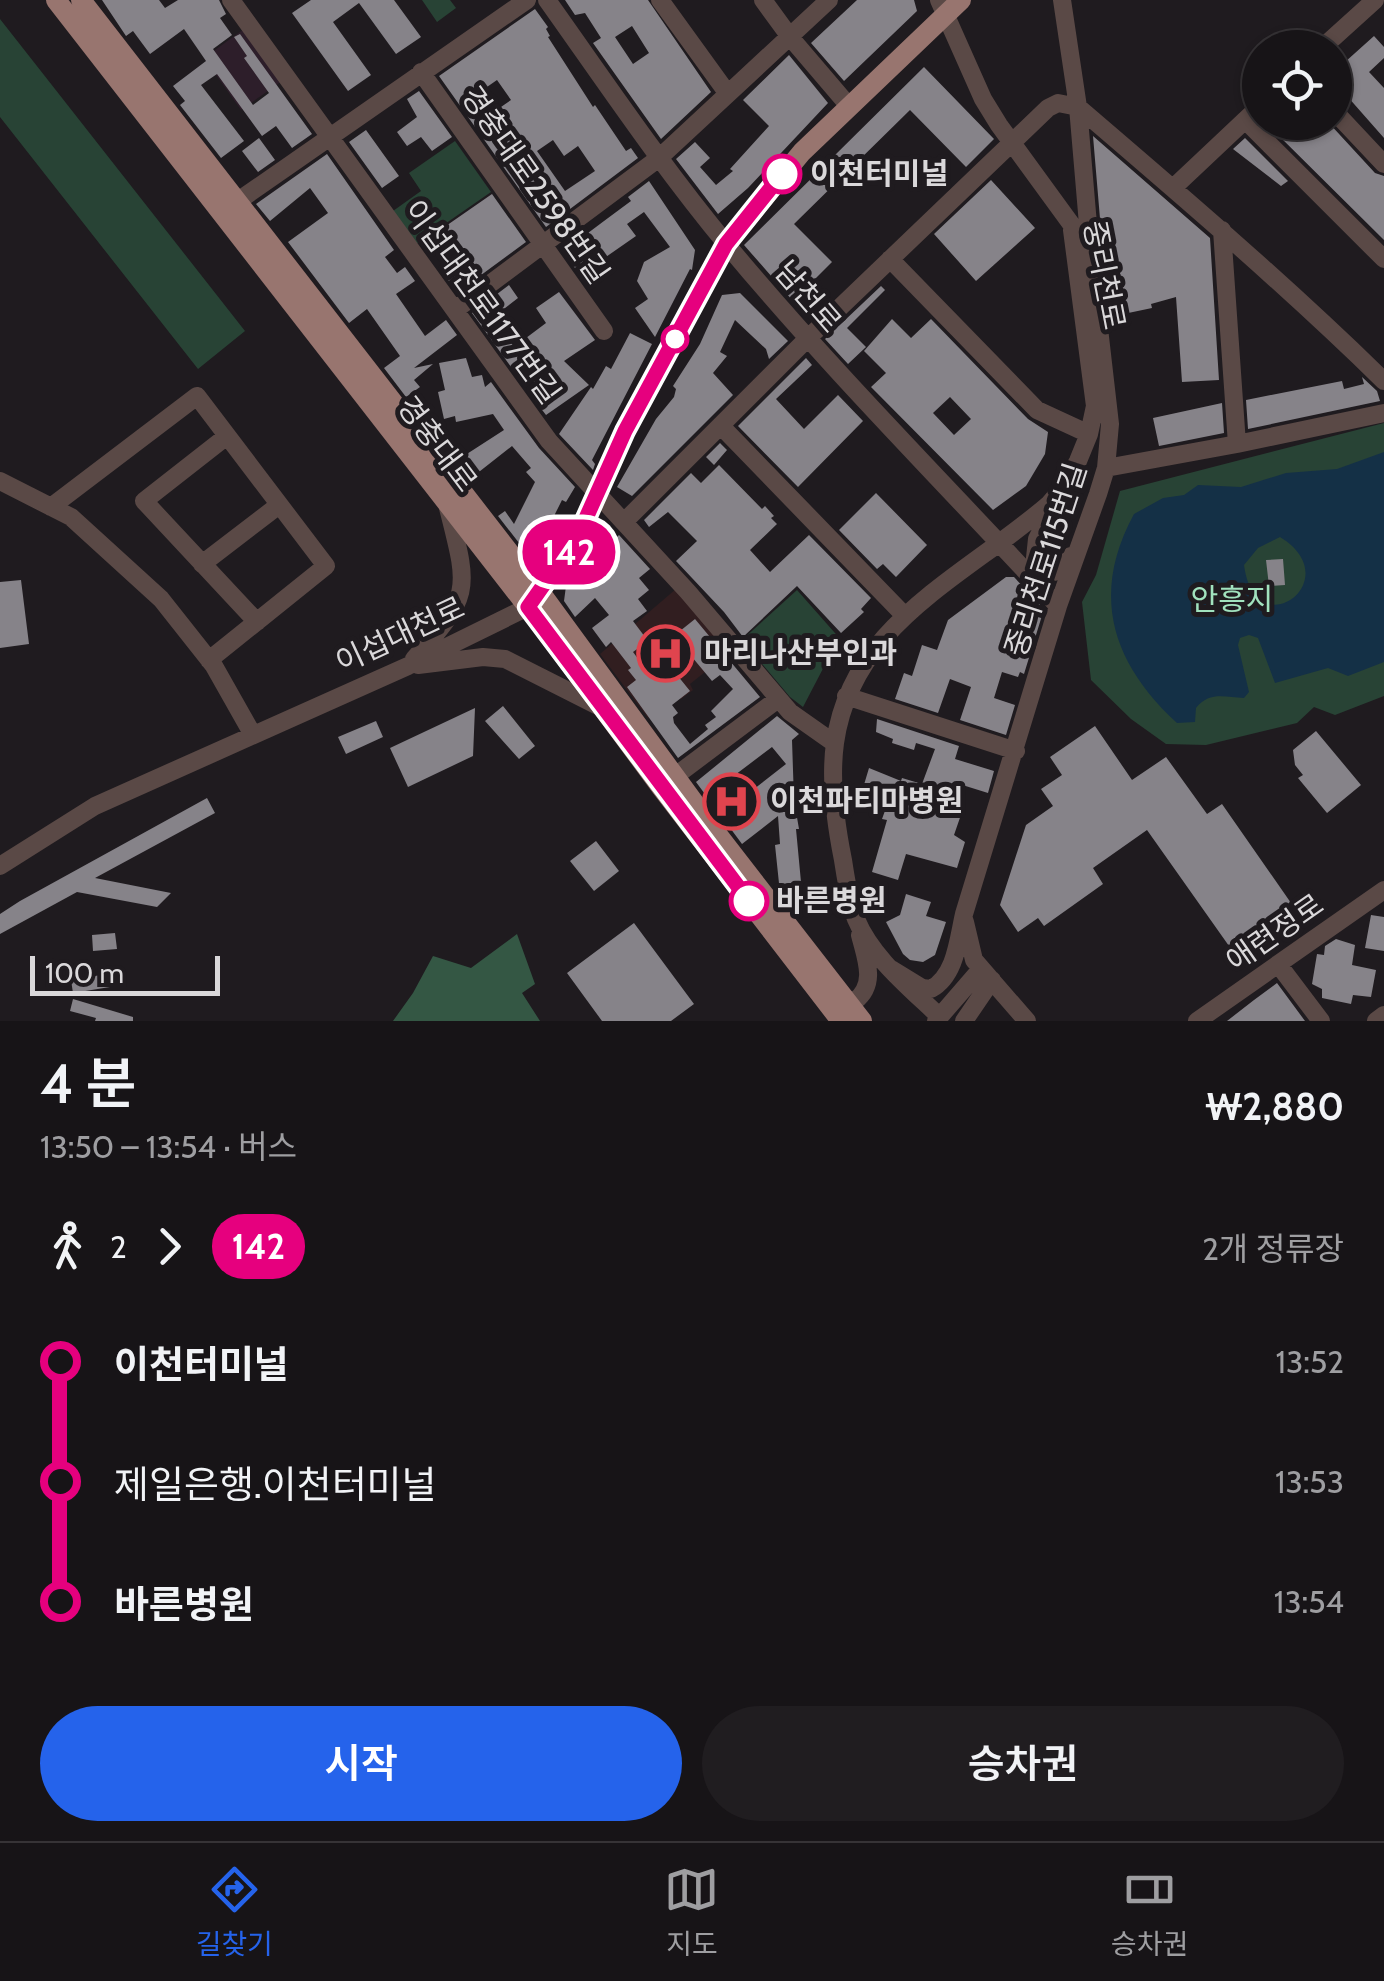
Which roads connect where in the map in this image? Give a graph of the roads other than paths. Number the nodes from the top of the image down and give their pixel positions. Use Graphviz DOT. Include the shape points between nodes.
graph roads {
  1 [pos="56,0"];
  2 [pos="80,0"];
  3 [pos="231,0"];
  4 [pos="527,0"];
  5 [pos="547,0"];
  6 [pos="660,0"];
  7 [pos="763,0"];
  8 [pos="830,0"];
  9 [pos="961,0"];
  10 [pos="1062,0"];
  11 [pos="1375,0"];
  12 [pos="942,8"];
  13 [pos="1342,30"];
  14 [pos="790,37"];
  15 [pos="421,72"];
  16 [pos="728,94"];
  17 [pos="848,105"];
  18 [pos="1078,107"];
  19 [pos="1242,123"];
  20 [pos="1352,130"];
  21 [pos="329,138"];
  22 [pos="1265,140"];
  23 [pos="1012,142"];
  24 [pos="660,158"];
  25 [pos="1384,164"];
  26 [pos="1173,188"];
  27 [pos="238,201"];
  28 [pos="1070,220"];
  29 [pos="1222,230"];
  30 [pos="726,244"];
  31 [pos="544,246"];
  32 [pos="1090,250"];
  33 [pos="890,259"];
  34 [pos="1384,259"];
  35 [pos="455,310"];
  36 [pos="604,331"];
  37 [pos="808,339"];
  38 [pos="1384,381"];
  39 [pos="1384,413"];
  40 [pos="721,426"];
  41 [pos="1089,434"];
  42 [pos="228,436"];
  43 [pos="1238,444"];
  44 [pos="1106,468"];
  45 [pos="0,481"];
  46 [pos="1065,485"];
  47 [pos="598,493"];
  48 [pos="279,504"];
  49 [pos="51,507"];
  50 [pos="448,508"];
  51 [pos="624,522"];
  52 [pos="581,530"];
  53 [pos="1081,540"];
  54 [pos="1000,543"];
  55 [pos="202,564"];
  56 [pos="534,600"];
  57 [pos="1058,606"];
  58 [pos="904,616"];
  59 [pos="257,622"];
  60 [pos="209,660"];
  61 [pos="408,666"];
  62 [pos="846,696"];
  63 [pos="778,699"];
  64 [pos="604,710"];
  65 [pos="253,735"];
  66 [pos="834,743"];
  67 [pos="1016,751"];
  68 [pos="674,777"];
  69 [pos="0,866"];
  70 [pos="1384,890"];
  71 [pos="964,914"];
  72 [pos="856,920"];
  73 [pos="1278,964"];
  74 [pos="952,965"];
  75 [pos="891,969"];
  76 [pos="982,970"];
  77 [pos="845,1000"];
  78 [pos="1384,1015"];
  79 [pos="938,1019"];
  80 [pos="841,1021"];
  81 [pos="862,1021"];
  82 [pos="964,1021"];
  83 [pos="1027,1021"];
  84 [pos="1197,1021"];
  85 [pos="1322,1021"];
  86 [pos="1376,1021"];
  1 -- 50 [label="main road, 경충대로"];
  2 -- 27 [label="main road, 경충대로"];
  3 -- 21 [label="street, 이섭대천로1177번길"];
  4 -- 15 [label="street, 경충대로2598번길"];
  5 -- 24 [label="street, 남천로"];
  6 -- 16 [label="street"];
  7 -- 14 [label="street"];
  8 -- 14 [label="street"];
  9 -- 12 [label="main road"];
  10 -- 18 [label="street"];
  11 -- 13 [label="street"];
  12 -- 17 [label="main road"];
  12 -- 23 [label="street, 중리천로" via="983,99"];
  14 -- 16 [label="street"];
  14 -- 17 [label="street"];
  15 -- 21 [label="street, 경충대로2598번길"];
  15 -- 31 [label="street, 경충대로2598번길"];
  16 -- 24 [label="street"];
  17 -- 30 [label="main road"];
  18 -- 23 [label="street" via="1054,104"];
  18 -- 26 [label="street"];
  18 -- 32 [label="street"];
  19 -- 26 [label="street"];
  20 -- 25 [label="street"];
  21 -- 27 [label="street, 경충대로2598번길"];
  21 -- 35 [label="street, 이섭대천로1177번길"];
  22 -- 34 [label="street"];
  23 -- 28 [label="street, 중리천로"];
  23 -- 33 [label="street"];
  24 -- 30 [label="street, 남천로"];
  24 -- 31 [label="street"];
  26 -- 29 [label="street"];
  27 -- 56 [label="main road, 경충대로"];
  28 -- 32 [label="street, 중리천로115번길"];
  28 -- 41 [label="street, 중리천로" via="1096,395"];
  29 -- 38 [label="street"];
  29 -- 43 [label="street"];
  30 -- 37 [label="street, 남천로"];
  30 -- 47 [label="main road"];
  31 -- 35 [label="street"];
  31 -- 36 [label="street, 경충대로2598번길"];
  32 -- 44 [label="street, 중리천로115번길" via="1110,424"];
  33 -- 37 [label="street"];
  33 -- 41 [label="street" via="1037,410"];
  35 -- 47 [label="street, 이섭대천로1177번길" via="539,428"];
  37 -- 40 [label="street"];
  37 -- 54 [label="street, 남천로"];
  39 -- 43 [label="street"];
  40 -- 51 [label="street"];
  40 -- 58 [label="street"];
  41 -- 46 [label="street, 중리천로"];
  42 -- 48 [label="street"];
  42 -- 49 [label="street" via="197,396"];
  42 -- 55 [label="street" via="144,501"];
  43 -- 44 [label="street"];
  44 -- 53 [label="street, 중리천로115번길"];
  45 -- 49 [label="street"];
  46 -- 53 [label="street" via="1040,532 1035,558 1048,571 1059,570"];
  46 -- 54 [label="street, 중리천로"];
  47 -- 51 [label="street"];
  47 -- 52 [label="main road"];
  48 -- 55 [label="street"];
  48 -- 59 [label="street" via="326,566"];
  49 -- 60 [label="street" via="71,517 160,599"];
  50 -- 56 [label="main road, 경충대로"];
  50 -- 61 [label="street" via="460,556 460,602"];
  51 -- 52 [label="street" via="602,520"];
  51 -- 63 [label="street"];
  52 -- 56 [label="main road"];
  53 -- 57 [label="street, 중리천로115번길"];
  54 -- 57 [label="street, 남천로"];
  54 -- 58 [label="street, 중리천로"];
  55 -- 59 [label="street"];
  56 -- 61 [label="street, 이섭대천로"];
  56 -- 64 [label="main road, 경충대로"];
  56 -- 68 [label="main road, 경충대로"];
  57 -- 67 [label="street, 중리천로115번길"];
  58 -- 62 [label="street, 중리천로"];
  59 -- 60 [label="street"];
  60 -- 65 [label="street"];
  61 -- 64 [label="street" via="505,659"];
  61 -- 65 [label="street, 이섭대천로"];
  62 -- 66 [label="street, 중리천로"];
  62 -- 67 [label="street"];
  63 -- 66 [label="street"];
  63 -- 68 [label="street"];
  64 -- 80 [label="main road, 경충대로"];
  65 -- 69 [label="street, 이섭대천로" via="95,806"];
  66 -- 72 [label="street, 중리천로" via="833,804"];
  67 -- 71 [label="street, 중리천로115번길"];
  68 -- 77 [label="main road, 경충대로"];
  70 -- 73 [label="street, 애련정로"];
  71 -- 74 [label="street, 중리천로115번길"];
  71 -- 76 [label="street"];
  72 -- 75 [label="street, 중리천로"];
  72 -- 77 [label="street" via="869,982 862,996"];
  73 -- 84 [label="street, 애련정로"];
  73 -- 85 [label="street"];
  74 -- 75 [label="street" via="931,989"];
  74 -- 76 [label="street" via="966,956"];
  75 -- 79 [label="street, 중리천로"];
  76 -- 79 [label="street"];
  76 -- 82 [label="street"];
  76 -- 83 [label="street"];
  77 -- 81 [label="main road, 경충대로"];
  78 -- 86 [label="street"];
}
